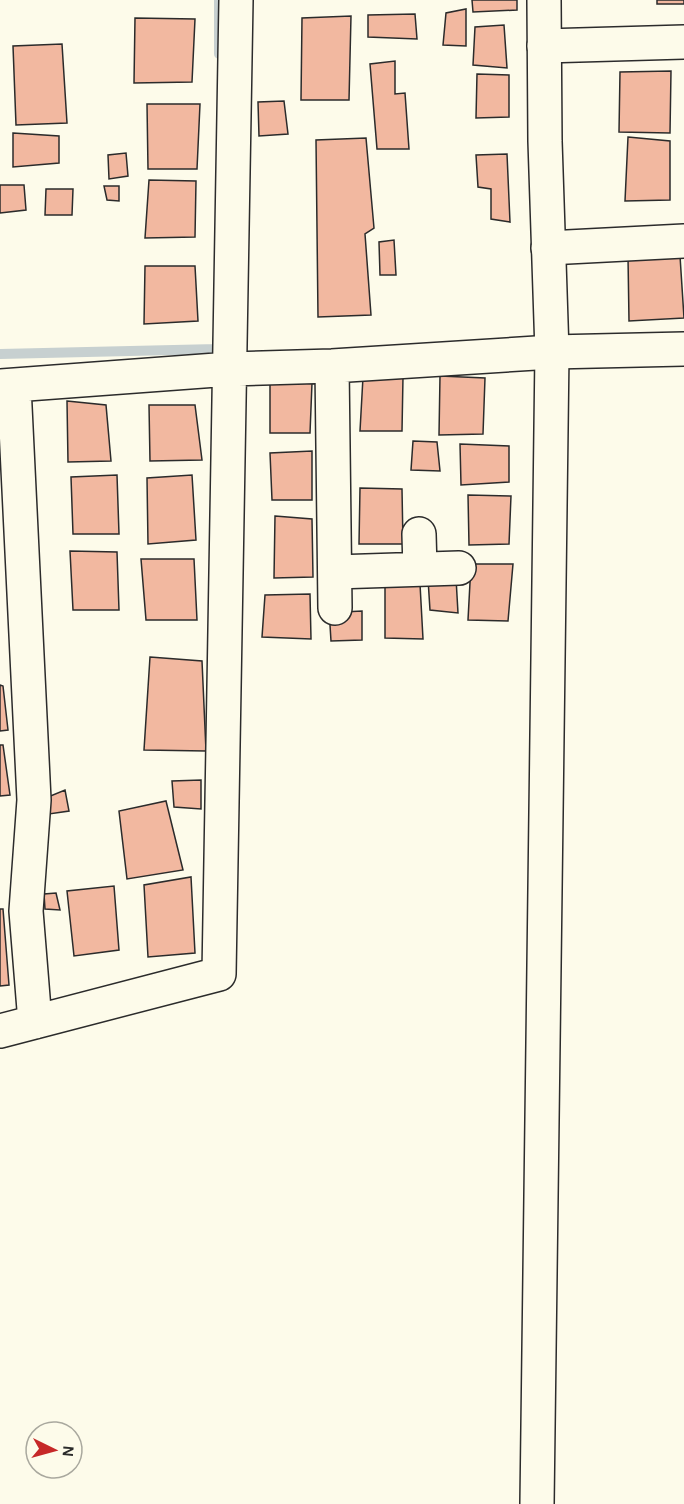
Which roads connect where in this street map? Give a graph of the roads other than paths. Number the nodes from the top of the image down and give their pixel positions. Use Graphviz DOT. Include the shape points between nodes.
graph roads {
  1 [pos="236,0"];
  2 [pos="544,0"];
  3 [pos="684,42"];
  4 [pos="544,46"];
  5 [pos="684,241"];
  6 [pos="548,248"];
  7 [pos="684,349"];
  8 [pos="552,352"];
  9 [pos="332,366"];
  10 [pos="230,369"];
  11 [pos="7,386"];
  12 [pos="420,534"];
  13 [pos="459,568"];
  14 [pos="420,569"];
  15 [pos="335,572"];
  16 [pos="335,608"];
  17 [pos="35,1022"];
  18 [pos="0,1031"];
  19 [pos="537,1504"];
  1 -- 10 [label="street"];
  2 -- 4 [label="street"];
  3 -- 4 [label="street"];
  4 -- 6 [label="street"];
  5 -- 6 [label="street"];
  6 -- 8 [label="street"];
  7 -- 8 [label="street"];
  8 -- 9 [label="street"];
  8 -- 19 [label="street"];
  9 -- 10 [label="street"];
  9 -- 15 [label="street"];
  10 -- 11 [label="street"];
  10 -- 17 [label="street" via="219,974"];
  11 -- 17 [label="street" via="34,800 26,911"];
  12 -- 14 [label="street"];
  13 -- 14 [label="street"];
  14 -- 15 [label="street"];
  15 -- 16 [label="street"];
  17 -- 18 [label="street"];
}
